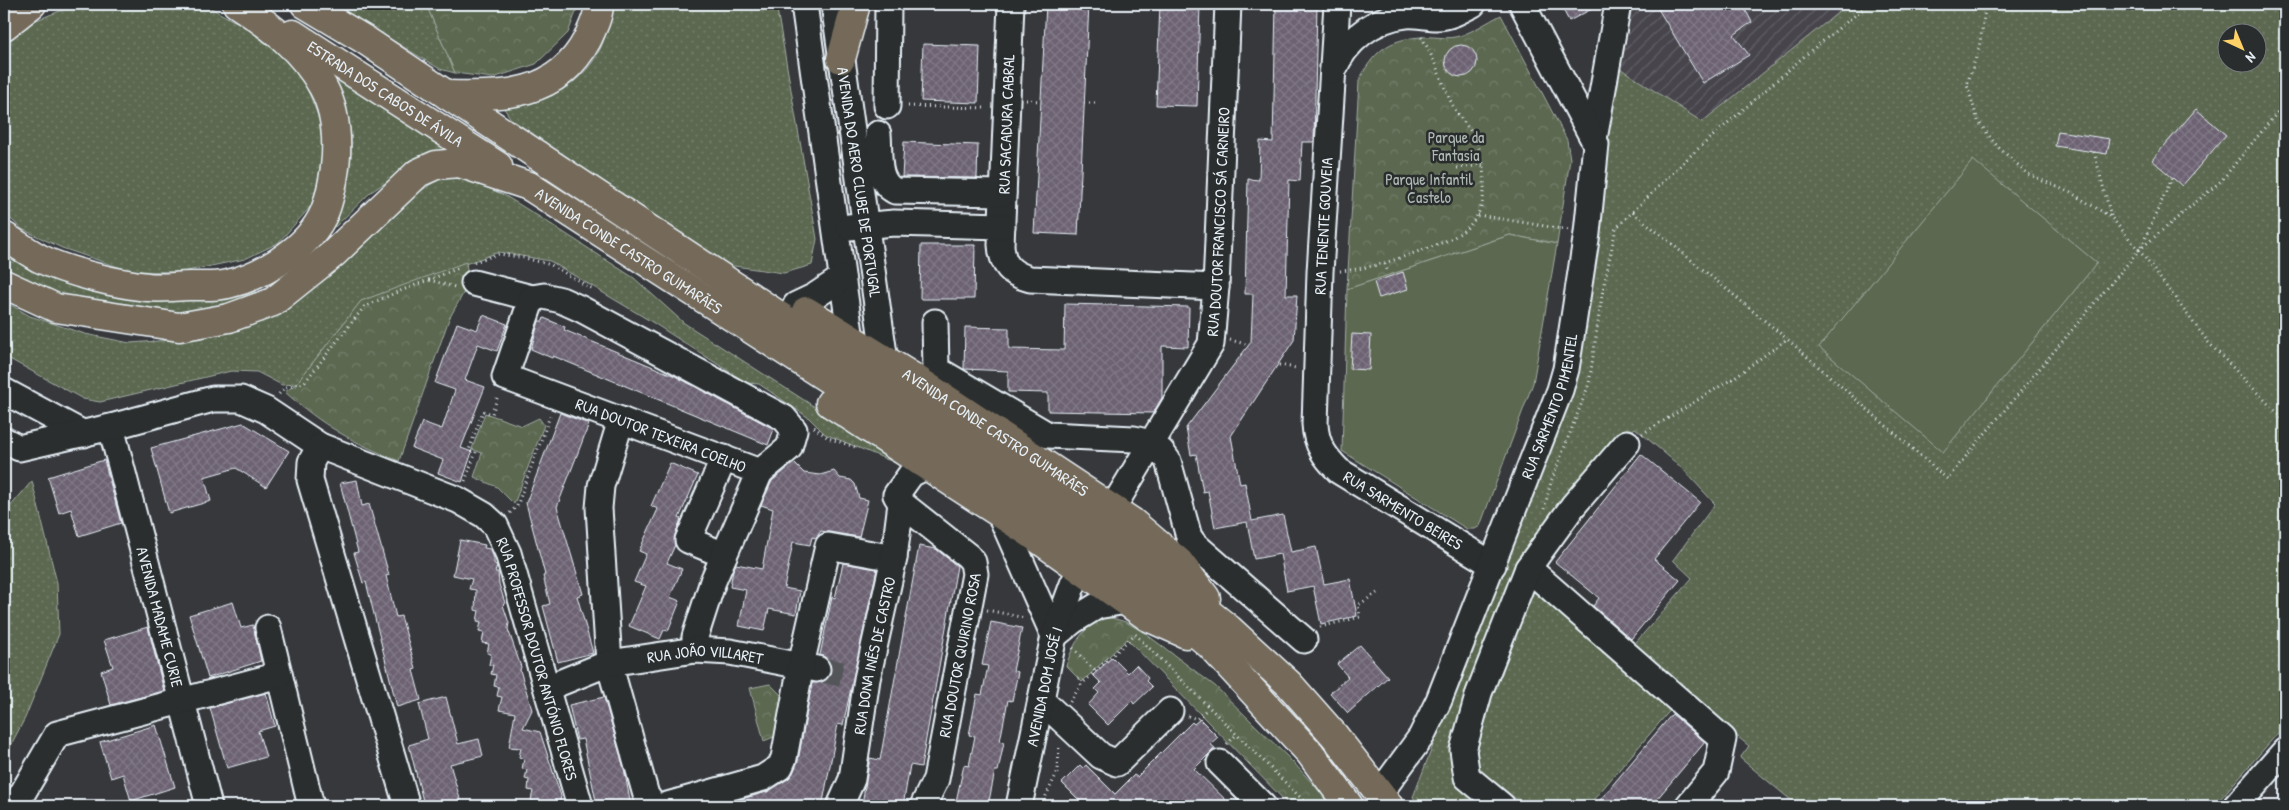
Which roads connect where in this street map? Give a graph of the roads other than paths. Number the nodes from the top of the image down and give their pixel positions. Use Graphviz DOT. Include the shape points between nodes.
graph roads {
  1 [pos="32,4"];
  2 [pos="237,4"];
  3 [pos="241,4"];
  4 [pos="304,4"];
  5 [pos="598,4"];
  6 [pos="804,4"];
  7 [pos="834,4"];
  8 [pos="856,4"];
  9 [pos="888,4"];
  10 [pos="1011,4"];
  11 [pos="1228,4"];
  12 [pos="1337,4"];
  13 [pos="1345,4"];
  14 [pos="1472,4"];
  15 [pos="1522,4"];
  16 [pos="1618,4"];
  17 [pos="1394,14"];
  18 [pos="4,26"];
  19 [pos="842,59"];
  20 [pos="1331,76"];
  21 [pos="447,95"];
  22 [pos="887,106"];
  23 [pos="878,134"];
  24 [pos="1594,139"];
  25 [pos="537,155"];
  26 [pos="529,186"];
  27 [pos="1003,193"];
  28 [pos="865,224"];
  29 [pos="835,228"];
  30 [pos="1001,235"];
  31 [pos="4,236"];
  32 [pos="468,271"];
  33 [pos="842,278"];
  34 [pos="727,282"];
  35 [pos="4,284"];
  36 [pos="1216,287"];
  37 [pos="532,298"];
  38 [pos="796,305"];
  39 [pos="935,322"];
  40 [pos="853,353"];
  41 [pos="890,372"];
  42 [pos="4,391"];
  43 [pos="858,409"];
  44 [pos="622,420"];
  45 [pos="111,427"];
  46 [pos="84,434"];
  47 [pos="4,440"];
  48 [pos="1150,443"];
  49 [pos="1627,443"];
  50 [pos="320,446"];
  51 [pos="1319,447"];
  52 [pos="724,458"];
  53 [pos="927,466"];
  54 [pos="760,472"];
  55 [pos="1131,476"];
  56 [pos="1080,487"];
  57 [pos="902,503"];
  58 [pos="1000,514"];
  59 [pos="1103,535"];
  60 [pos="724,555"];
  61 [pos="894,558"];
  62 [pos="1493,566"];
  63 [pos="1528,568"];
  64 [pos="1126,601"];
  65 [pos="268,628"];
  66 [pos="1300,636"];
  67 [pos="1219,637"];
  68 [pos="1065,638"];
  69 [pos="695,650"];
  70 [pos="610,663"];
  71 [pos="809,667"];
  72 [pos="279,675"];
  73 [pos="547,688"];
  74 [pos="1041,700"];
  75 [pos="182,702"];
  76 [pos="1170,711"];
  77 [pos="2285,751"];
  78 [pos="1220,763"];
  79 [pos="1385,800"];
  80 [pos="15,806"];
  81 [pos="209,806"];
  82 [pos="311,806"];
  83 [pos="408,806"];
  84 [pos="580,806"];
  85 [pos="654,806"];
  86 [pos="664,806"];
  87 [pos="840,806"];
  88 [pos="924,806"];
  89 [pos="1019,806"];
  90 [pos="1262,806"];
  91 [pos="1348,806"];
  92 [pos="1502,806"];
  93 [pos="1688,806"];
  94 [pos="2236,806"];
  1 -- 18 [label="main road"];
  2 -- 31 [label="main road" via="288,41 310,66 324,89 333,119 337,140 335,171 327,206 297,248 272,266 226,285 149,287 82,273 40,258"];
  3 -- 26 [label="main road, ESTRADA DOS CABOS DE ÁVILA" via="322,52"];
  4 -- 21 [label="main road, ESTRADA DOS CABOS DE ÁVILA"];
  5 -- 21 [label="main road" via="592,31 580,54 545,83 497,96"];
  6 -- 29 [label="street, AVENIDA DO AERO CLUBE DE PORTUGAL"];
  7 -- 19 [label="street, AVENIDA DO AERO CLUBE DE PORTUGAL"];
  8 -- 19 [label="main road"];
  9 -- 22 [label="street"];
  10 -- 27 [label="street, RUA SACADURA CABRAL"];
  11 -- 36 [label="street, RUA DOUTOR FRANCISCO SÁ CARNEIRO"];
  12 -- 20 [label="street, RUA TENENTE GOUVEIA"];
  13 -- 17 [label="street" via="1357,12"];
  14 -- 17 [label="street" via="1455,14 1439,17"];
  15 -- 24 [label="street, RUA SARMENTO PIMENTEL"];
  16 -- 24 [label="street"];
  17 -- 20 [label="street" via="1352,42 1337,61"];
  19 -- 28 [label="street, AVENIDA DO AERO CLUBE DE PORTUGAL"];
  20 -- 51 [label="street, RUA TENENTE GOUVEIA" via="1315,424"];
  21 -- 25 [label="main road, ESTRADA DOS CABOS DE ÁVILA"];
  23 -- 27 [label="street" via="881,175 895,191"];
  24 -- 62 [label="street, RUA SARMENTO PIMENTEL" via="1597,149 1587,233 1564,379"];
  25 -- 34 [label="main road, AVENIDA CONDE CASTRO GUIMARÃES"];
  26 -- 35 [label="main road" via="459,164 436,165 418,173 333,254 273,302 229,318 179,327 56,308"];
  26 -- 43 [label="main road, AVENIDA CONDE CASTRO GUIMARÃES" via="754,331"];
  27 -- 30 [label="street, RUA SACADURA CABRAL"];
  28 -- 29 [label="street"];
  28 -- 30 [label="street"];
  28 -- 41 [label="street, AVENIDA DO AERO CLUBE DE PORTUGAL"];
  29 -- 33 [label="street, AVENIDA DO AERO CLUBE DE PORTUGAL"];
  30 -- 36 [label="street" via="1006,265 1014,273 1030,279"];
  32 -- 37 [label="street, RUA DOUTOR TEXEIRA COELHO"];
  33 -- 38 [label="street"];
  33 -- 40 [label="street, AVENIDA DO AERO CLUBE DE PORTUGAL"];
  34 -- 38 [label="main road, AVENIDA CONDE CASTRO GUIMARÃES"];
  34 -- 40 [label="main road, AVENIDA CONDE CASTRO GUIMARÃES"];
  36 -- 48 [label="street, RUA DOUTOR FRANCISCO SÁ CARNEIRO" via="1213,336 1208,352"];
  37 -- 44 [label="street, RUA DOUTOR TEXEIRA COELHO" via="505,376"];
  37 -- 54 [label="street, RUA DOUTOR TEXEIRA COELHO" via="544,296 562,300 784,418 794,430 789,448"];
  38 -- 40 [label="main road, AVENIDA CONDE CASTRO GUIMARÃES"];
  39 -- 48 [label="street, AVENIDA CONDE CASTRO GUIMARÃES" via="936,369 1048,435 1134,439"];
  40 -- 41 [label="main road, AVENIDA CONDE CASTRO GUIMARÃES"];
  40 -- 43 [label="main road"];
  41 -- 43 [label="main road"];
  41 -- 56 [label="main road, AVENIDA CONDE CASTRO GUIMARÃES"];
  41 -- 59 [label="main road, AVENIDA CONDE CASTRO GUIMARÃES"];
  42 -- 46 [label="street"];
  43 -- 53 [label="main road, AVENIDA CONDE CASTRO GUIMARÃES"];
  43 -- 59 [label="main road, AVENIDA CONDE CASTRO GUIMARÃES"];
  44 -- 52 [label="street, RUA DOUTOR TEXEIRA COELHO"];
  44 -- 70 [label="street" via="601,486 599,508"];
  45 -- 46 [label="street, RUA PROFESSOR DOUTOR ANTÓNIO FLORES"];
  45 -- 50 [label="street, RUA PROFESSOR DOUTOR ANTÓNIO FLORES" via="228,397 266,410"];
  45 -- 75 [label="street, AVENIDA MADAME CURIE"];
  46 -- 47 [label="street, RUA PROFESSOR DOUTOR ANTÓNIO FLORES" via="19,448"];
  48 -- 55 [label="street, RUA DOUTOR FRANCISCO SÁ CARNEIRO"];
  48 -- 66 [label="street" via="1168,461 1189,537 1194,544"];
  49 -- 63 [label="street" via="1573,506"];
  50 -- 73 [label="street, RUA PROFESSOR DOUTOR ANTÓNIO FLORES" via="458,500 495,525 508,553"];
  50 -- 83 [label="street" via="311,462 310,480"];
  51 -- 62 [label="street, RUA SARMENTO BEIRES" via="1339,471"];
  52 -- 54 [label="street, RUA DOUTOR TEXEIRA COELHO"];
  52 -- 60 [label="street" via="688,540"];
  53 -- 57 [label="street, RUA DONA INÊS DE CASTRO" via="910,474 896,495"];
  53 -- 58 [label="main road, AVENIDA CONDE CASTRO GUIMARÃES"];
  54 -- 60 [label="street"];
  55 -- 56 [label="street" via="1106,486"];
  55 -- 59 [label="street, RUA DOUTOR FRANCISCO SÁ CARNEIRO"];
  56 -- 59 [label="main road, AVENIDA CONDE CASTRO GUIMARÃES"];
  57 -- 61 [label="street, RUA DONA INÊS DE CASTRO"];
  57 -- 88 [label="street, RUA DOUTOR QUIRINO ROSA" via="962,550 973,562 975,574 936,779"];
  58 -- 59 [label="main road, AVENIDA CONDE CASTRO GUIMARÃES"];
  58 -- 68 [label="street"];
  59 -- 64 [label="main road, AVENIDA CONDE CASTRO GUIMARÃES"];
  59 -- 67 [label="main road, AVENIDA CONDE CASTRO GUIMARÃES" via="1112,562"];
  59 -- 67 [label="main road, AVENIDA CONDE CASTRO GUIMARÃES" via="1179,562"];
  59 -- 68 [label="street, AVENIDA DOM JOSÉ I" via="1073,584"];
  60 -- 69 [label="street" via="698,627"];
  61 -- 71 [label="street" via="828,546"];
  61 -- 87 [label="street, RUA DONA INÊS DE CASTRO" via="862,678 852,780"];
  62 -- 79 [label="street, RUA SARMENTO PIMENTEL" via="1432,716"];
  63 -- 92 [label="street" via="1479,693 1463,750 1467,777"];
  63 -- 93 [label="street" via="1723,739 1716,772"];
  64 -- 67 [label="main road, AVENIDA CONDE CASTRO GUIMARÃES" via="1148,618"];
  64 -- 68 [label="street" via="1097,606 1074,620"];
  65 -- 72 [label="street"];
  67 -- 79 [label="main road, AVENIDA CONDE CASTRO GUIMARÃES" via="1288,684 1334,735"];
  67 -- 91 [label="main road, AVENIDA CONDE CASTRO GUIMARÃES"];
  68 -- 74 [label="street, AVENIDA DOM JOSÉ I"];
  69 -- 70 [label="street, RUA JOÃO VILLARET"];
  69 -- 71 [label="street, RUA JOÃO VILLARET" via="730,652"];
  70 -- 73 [label="street, RUA JOÃO VILLARET"];
  70 -- 85 [label="street" via="646,795"];
  71 -- 86 [label="street" via="780,766 763,778"];
  72 -- 75 [label="street"];
  72 -- 82 [label="street"];
  73 -- 84 [label="street, RUA PROFESSOR DOUTOR ANTÓNIO FLORES"];
  74 -- 76 [label="street" via="1101,756 1117,764"];
  74 -- 89 [label="street, AVENIDA DOM JOSÉ I"];
  75 -- 80 [label="street" via="57,734"];
  75 -- 81 [label="street, AVENIDA MADAME CURIE"];
  77 -- 94 [label="street"];
  78 -- 90 [label="street"];
}
